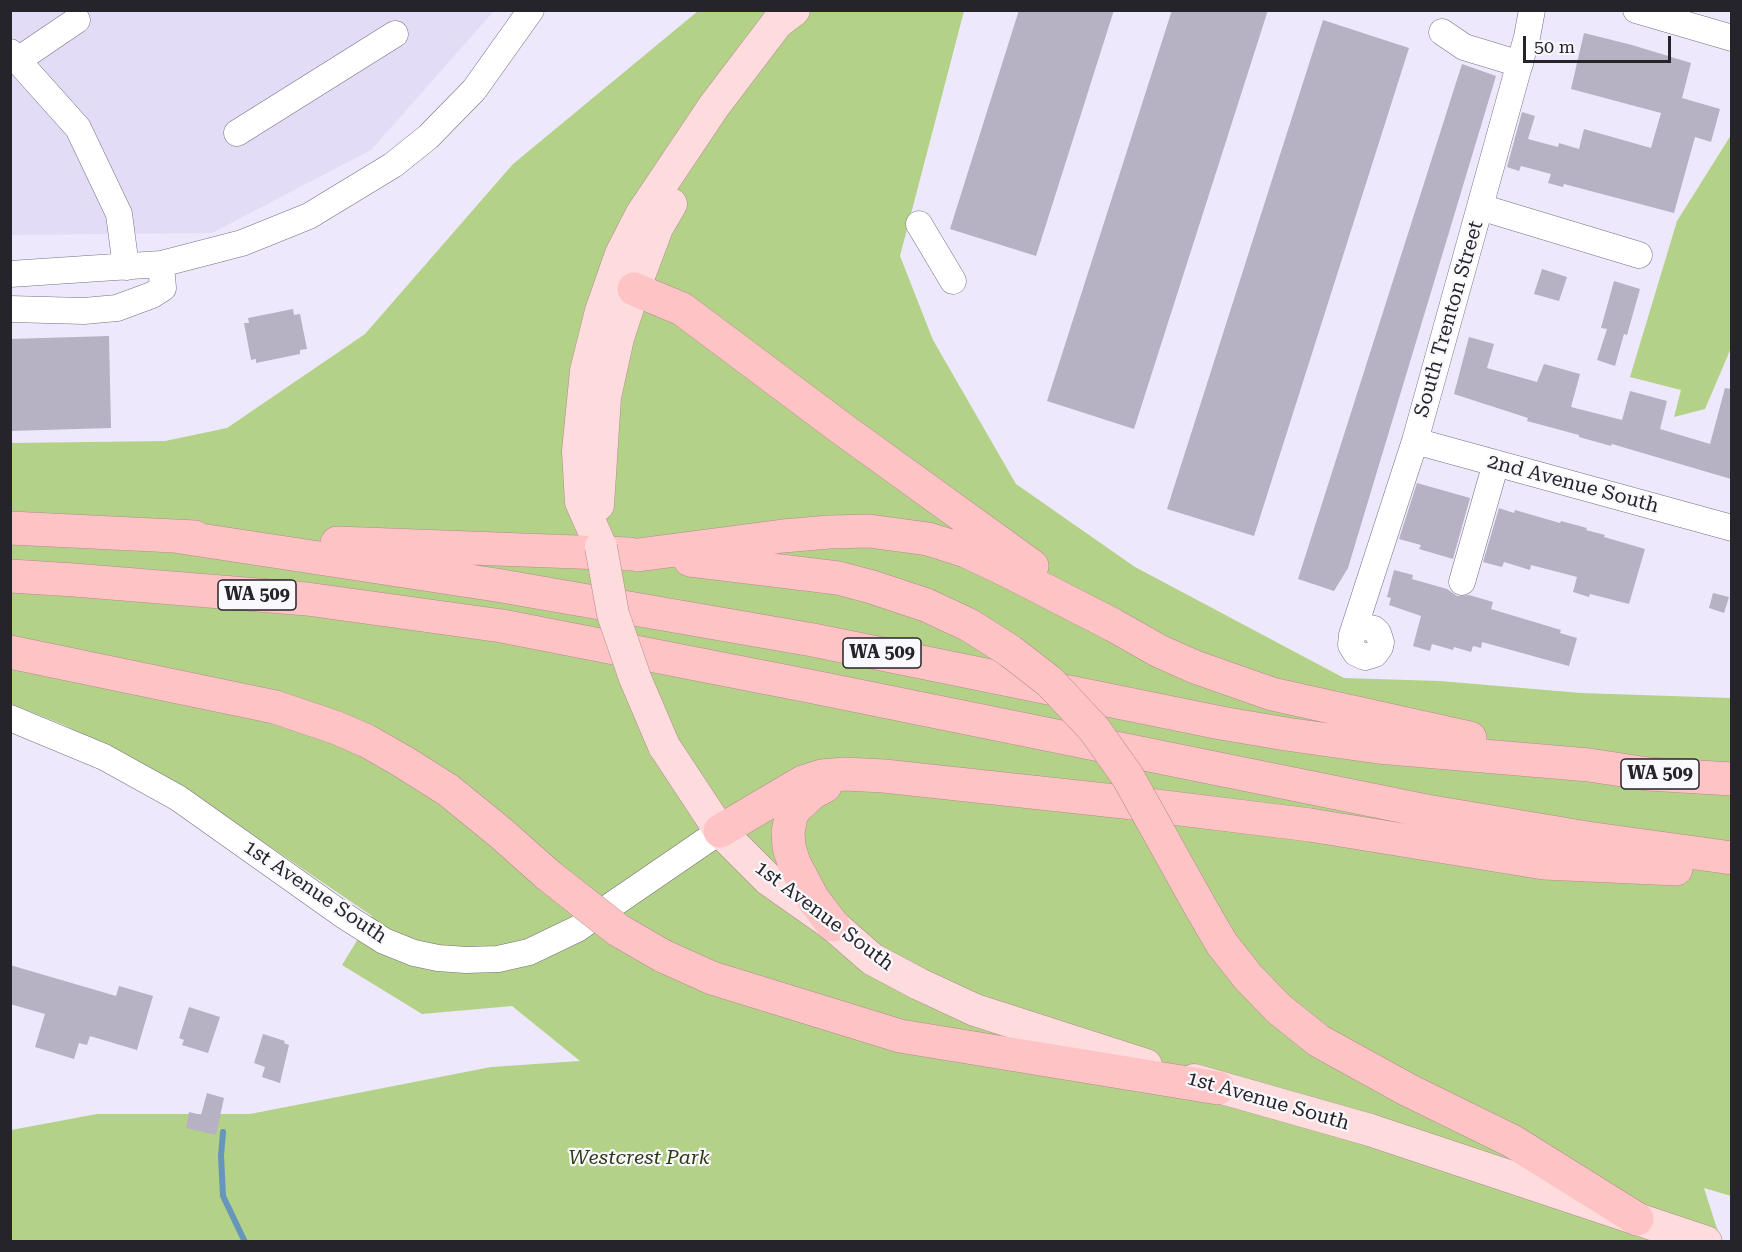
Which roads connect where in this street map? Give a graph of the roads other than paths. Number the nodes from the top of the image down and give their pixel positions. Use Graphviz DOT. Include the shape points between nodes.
graph roads {
  1 [pos="531,10"];
  2 [pos="794,10"];
  3 [pos="804,10"];
  4 [pos="1532,10"];
  5 [pos="1636,10"];
  6 [pos="77,20"];
  7 [pos="1442,32"];
  8 [pos="395,34"];
  9 [pos="1731,38"];
  10 [pos="14,56"];
  11 [pos="1520,64"];
  12 [pos="237,133"];
  13 [pos="1480,207"];
  14 [pos="919,224"];
  15 [pos="1639,255"];
  16 [pos="161,264"];
  17 [pos="126,267"];
  18 [pos="10,274"];
  19 [pos="953,281"];
  20 [pos="634,289"];
  21 [pos="10,309"];
  22 [pos="1415,441"];
  23 [pos="1496,463"];
  24 [pos="10,528"];
  25 [pos="1731,528"];
  26 [pos="174,536"];
  27 [pos="601,547"];
  28 [pos="638,555"];
  29 [pos="10,576"];
  30 [pos="1462,582"];
  31 [pos="1113,625"];
  32 [pos="1356,625"];
  33 [pos="10,652"];
  34 [pos="10,718"];
  35 [pos="1589,765"];
  36 [pos="845,774"];
  37 [pos="1731,779"];
  38 [pos="720,831"];
  39 [pos="1731,858"];
  40 [pos="1731,865"];
  41 [pos="833,926"];
  42 [pos="1218,1088"];
  43 [pos="1636,1219"];
  44 [pos="1706,1242"];
  1 -- 16 [label="street" via="474,90 428,138 393,165 309,216 205,254"];
  2 -- 27 [label="main road" via="777,23 714,106 641,215 621,254 586,371 578,451 581,502"];
  3 -- 20 [label="main road" via="680,186 657,228"];
  4 -- 11 [label="street, South Trenton Street"];
  5 -- 9 [label="street"];
  6 -- 10 [label="street"];
  7 -- 11 [label="street" via="1464,47"];
  8 -- 12 [label="street"];
  10 -- 17 [label="street" via="78,128 119,214"];
  11 -- 13 [label="street, South Trenton Street"];
  13 -- 15 [label="street"];
  13 -- 22 [label="street, South Trenton Street"];
  14 -- 19 [label="street"];
  16 -- 17 [label="street"];
  16 -- 21 [label="street" via="163,288 117,308"];
  17 -- 18 [label="street"];
  20 -- 27 [label="main road" via="605,397 597,512"];
  20 -- 31 [label="highway" via="682,309"];
  22 -- 23 [label="street, 2nd Avenue South"];
  22 -- 32 [label="street, South Trenton Street"];
  23 -- 25 [label="street, 2nd Avenue South"];
  23 -- 30 [label="street"];
  24 -- 26 [label="highway, WA 509"];
  26 -- 28 [label="highway"];
  26 -- 35 [label="highway, WA 509" via="496,585 813,640 1286,734 1378,747"];
  27 -- 38 [label="main road, bridge" via="613,614 635,678 664,746"];
  28 -- 31 [label="highway" via="829,532 897,534 966,551"];
  28 -- 43 [label="highway, bridge" via="793,571 873,586 926,605 1010,651 1050,682 1094,729 1128,777 1222,944 1279,1010 1319,1041 1512,1141"];
  29 -- 39 [label="highway, WA 509" via="307,599 502,626 1426,811"];
  31 -- 35 [label="highway" via="1195,667 1272,694"];
  33 -- 42 [label="highway, bridge" via="275,707 367,741 448,790 618,930 712,978 900,1036"];
  34 -- 38 [label="street, 1st Avenue South" via="104,757 178,798 384,941 438,958 498,959 529,952 577,928"];
  35 -- 37 [label="highway, WA 509" via="1648,774"];
  36 -- 38 [label="highway" via="803,782"];
  36 -- 40 [label="highway" via="1310,825 1544,862 1650,869"];
  36 -- 41 [label="highway" via="812,793 792,812 788,832 794,863"];
  38 -- 41 [label="main road, 1st Avenue South" via="769,880"];
  41 -- 42 [label="main road, 1st Avenue South" via="872,958 975,1010"];
  42 -- 43 [label="main road, 1st Avenue South" via="1370,1130"];
  43 -- 44 [label="main road, 1st Avenue South"];
}
